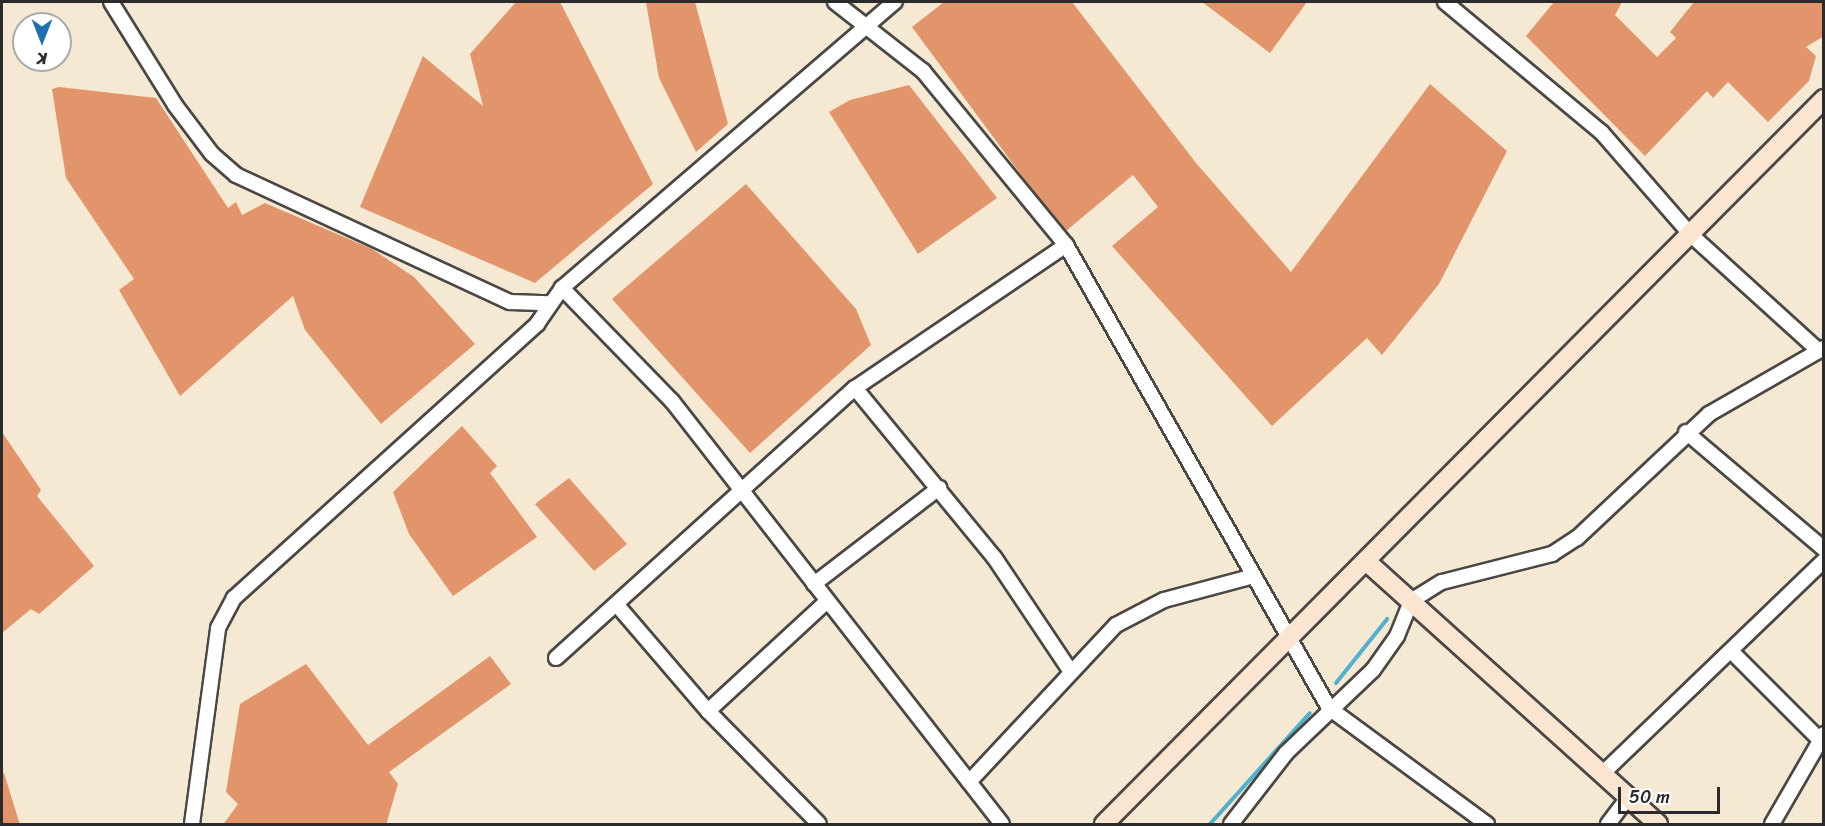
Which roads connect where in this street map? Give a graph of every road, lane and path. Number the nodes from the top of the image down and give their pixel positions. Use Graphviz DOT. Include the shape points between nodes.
graph roads {
  1 [pos="111,2"];
  2 [pos="835,2"];
  3 [pos="896,2"];
  4 [pos="1445,2"];
  5 [pos="868,26"];
  6 [pos="1824,99"];
  7 [pos="1690,234"];
  8 [pos="1066,245"];
  9 [pos="562,288"];
  10 [pos="548,303"];
  11 [pos="1821,350"];
  12 [pos="855,388"];
  13 [pos="1686,432"];
  14 [pos="741,489"];
  15 [pos="939,489"];
  16 [pos="1824,549"];
  17 [pos="1824,560"];
  18 [pos="1366,561"];
  19 [pos="1254,576"];
  20 [pos="814,584"];
  21 [pos="828,601"];
  22 [pos="1411,602"];
  23 [pos="617,605"];
  24 [pos="1288,639"];
  25 [pos="1732,652"];
  26 [pos="556,658"];
  27 [pos="1071,672"];
  28 [pos="1329,708"];
  29 [pos="708,711"];
  30 [pos="1822,737"];
  31 [pos="1602,774"];
  32 [pos="969,782"];
  33 [pos="1628,797"];
  34 [pos="192,825"];
  35 [pos="819,825"];
  36 [pos="1002,825"];
  37 [pos="1104,825"];
  38 [pos="1231,825"];
  39 [pos="1487,825"];
  40 [pos="1608,825"];
  41 [pos="1658,825"];
  42 [pos="1772,825"];
  1 -- 10 [label="street" via="176,105 212,154 236,175 510,302"];
  2 -- 5 [label="street"];
  3 -- 5 [label="street"];
  4 -- 7 [label="street" via="1602,133"];
  5 -- 8 [label="street" via="922,71"];
  5 -- 9 [label="street"];
  6 -- 7 [label="street"];
  7 -- 11 [label="street"];
  7 -- 18 [label="street"];
  8 -- 12 [label="street"];
  8 -- 19 [label="street"];
  9 -- 10 [label="street"];
  9 -- 14 [label="street" via="672,401"];
  10 -- 34 [label="street" via="537,324 234,598 218,628"];
  11 -- 13 [label="street"];
  12 -- 14 [label="street"];
  12 -- 15 [label="street"];
  13 -- 16 [label="street"];
  13 -- 22 [label="street" via="1577,538 1552,554 1442,582"];
  14 -- 20 [label="street"];
  14 -- 23 [label="street"];
  15 -- 20 [label="street"];
  15 -- 27 [label="street" via="994,556"];
  17 -- 25 [label="street"];
  18 -- 22 [label="street"];
  18 -- 24 [label="street"];
  19 -- 24 [label="street"];
  19 -- 27 [label="street" via="1164,600 1116,625"];
  20 -- 21 [label="street"];
  21 -- 29 [label="street"];
  21 -- 32 [label="street"];
  22 -- 28 [label="street" via="1397,636 1373,670"];
  22 -- 31 [label="street"];
  23 -- 26 [label="street"];
  23 -- 29 [label="street"];
  24 -- 28 [label="street"];
  24 -- 37 [label="street"];
  25 -- 30 [label="street"];
  25 -- 31 [label="street"];
  27 -- 32 [label="street"];
  28 -- 38 [label="street" via="1286,753"];
  28 -- 39 [label="street"];
  29 -- 35 [label="street"];
  30 -- 42 [label="street"];
  31 -- 33 [label="street"];
  32 -- 36 [label="street"];
  33 -- 40 [label="street"];
  33 -- 41 [label="street"];
}
